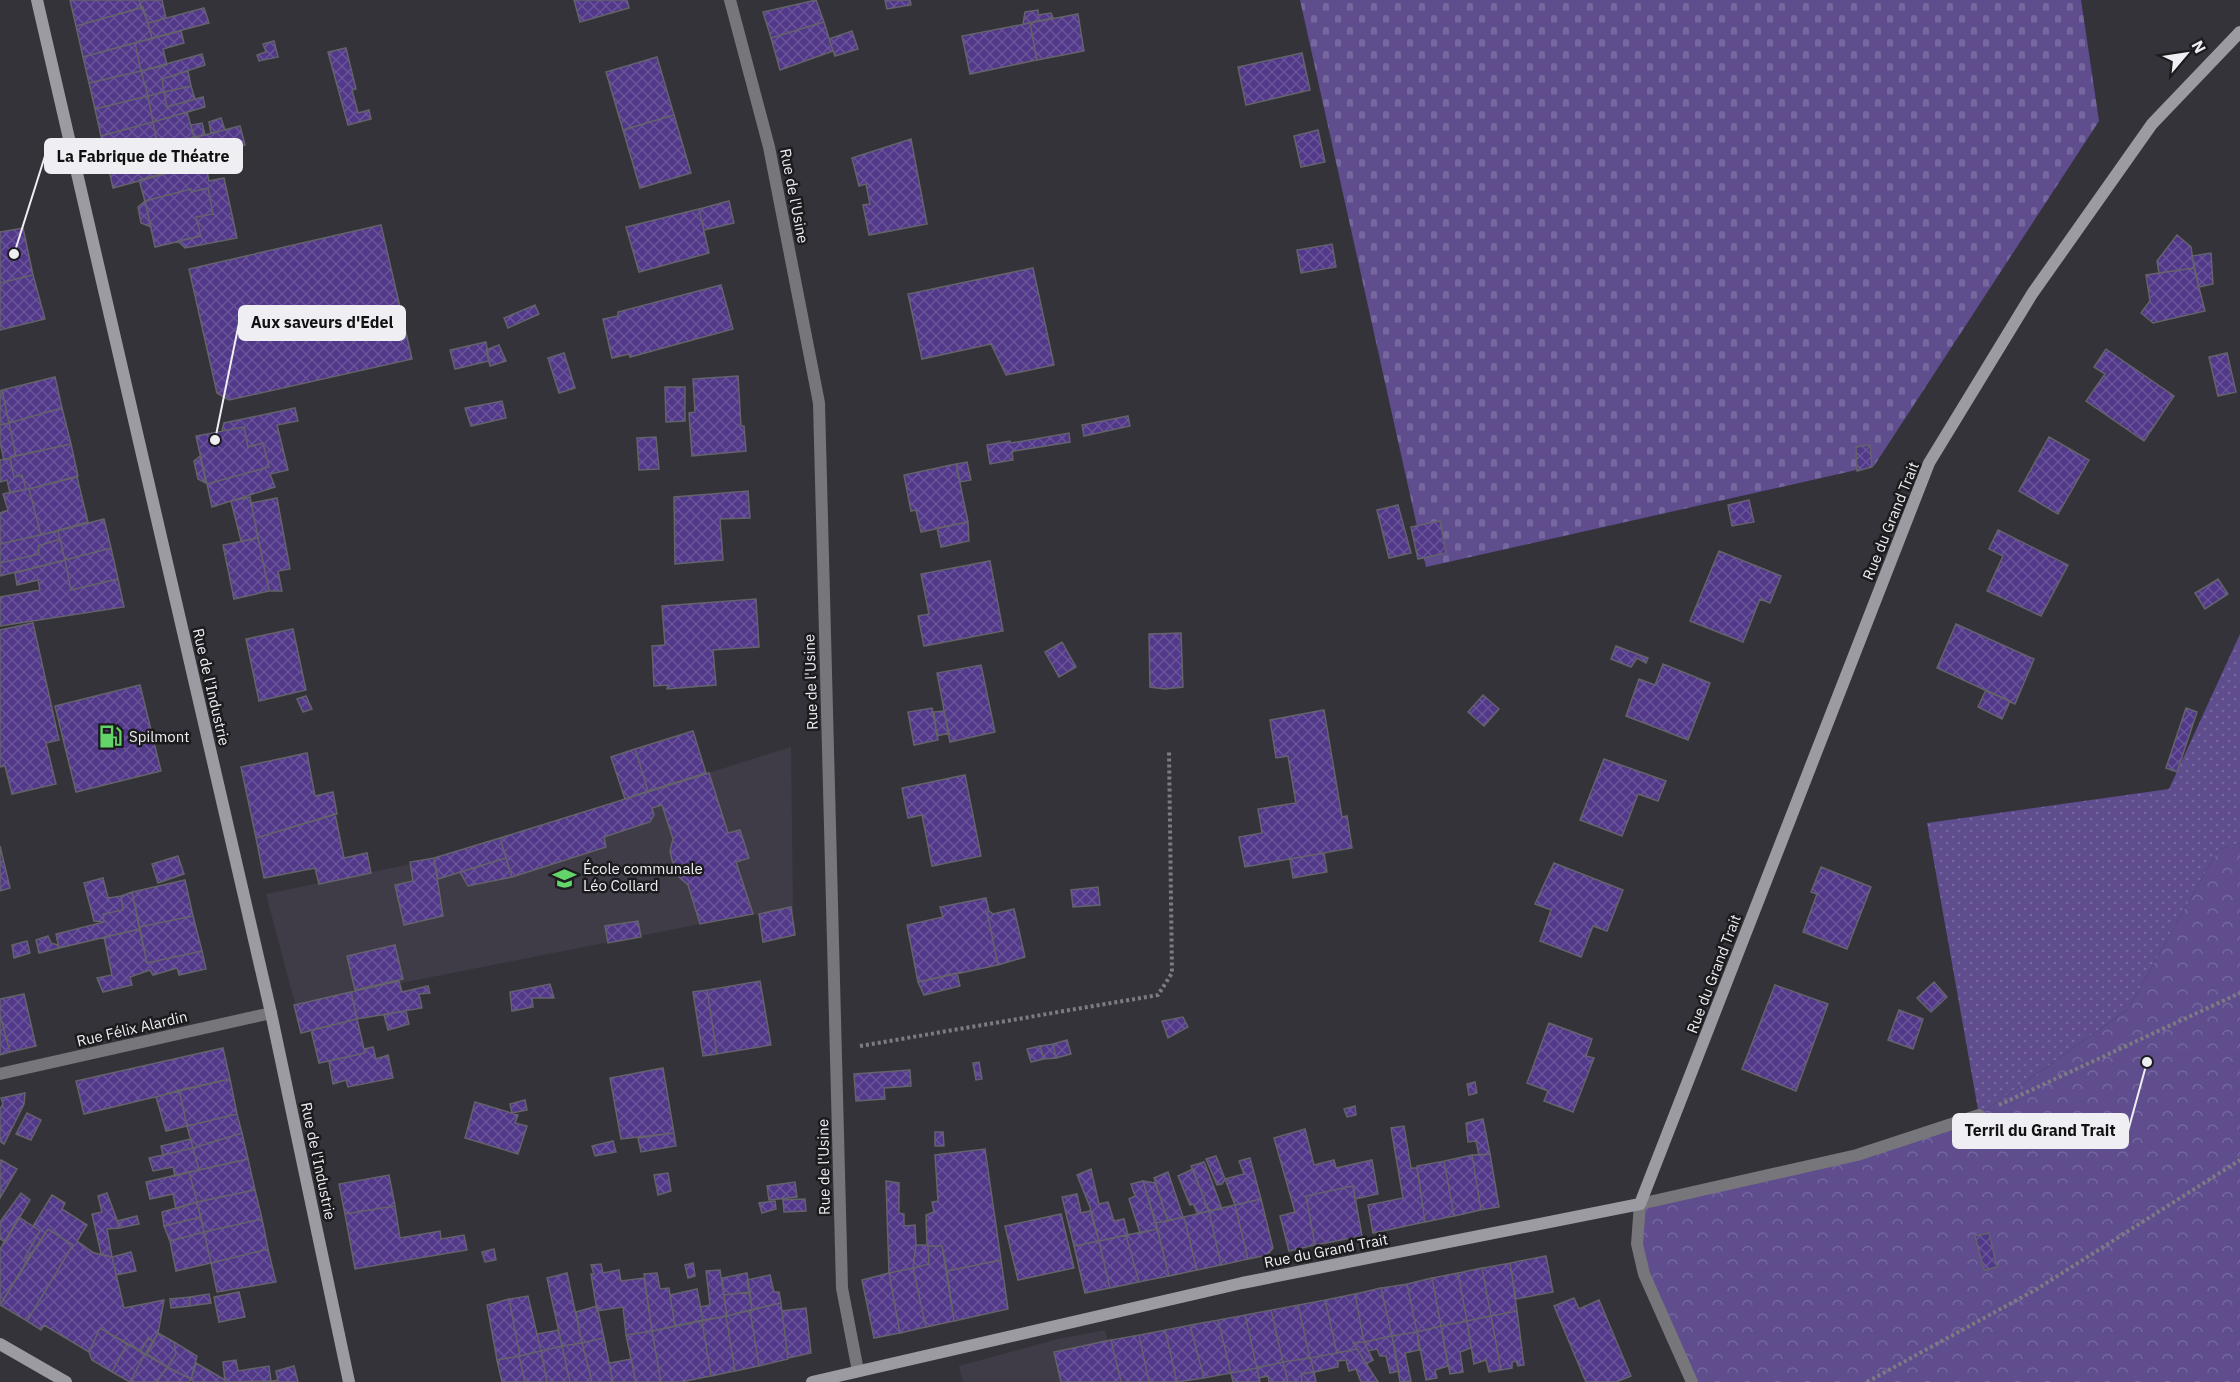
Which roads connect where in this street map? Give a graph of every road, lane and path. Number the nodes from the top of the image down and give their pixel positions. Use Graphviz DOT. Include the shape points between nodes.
graph roads {
  1 [pos="37,0"];
  2 [pos="730,0"];
  3 [pos="2240,32"];
  4 [pos="1169,750"];
  5 [pos="2240,993"];
  6 [pos="271,1013"];
  7 [pos="836,1050"];
  8 [pos="0,1074"];
  9 [pos="1979,1115"];
  10 [pos="2240,1160"];
  11 [pos="1640,1204"];
  12 [pos="0,1344"];
  13 [pos="858,1371"];
  14 [pos="60,1381"];
  15 [pos="350,1382"];
  16 [pos="812,1382"];
  17 [pos="1692,1382"];
  18 [pos="1867,1382"];
  1 -- 6 [label="street, Rue de l'Industrie"];
  2 -- 7 [label="street, Rue de l'Usine" via="769,147 819,403"];
  3 -- 11 [label="street, Rue du Grand Trait" via="2152,124 2032,294 1929,463"];
  4 -- 7 [label="path" via="1172,973 1158,995"];
  5 -- 9 [label="path"];
  6 -- 8 [label="street, Rue Félix Alardin"];
  6 -- 15 [label="street, Rue de l'Industrie"];
  7 -- 13 [label="street, Rue de l'Usine" via="842,1288"];
  9 -- 11 [label="street" via="1857,1155"];
  10 -- 18 [label="path" via="2037,1289"];
  11 -- 13 [label="street, Rue du Grand Trait" via="1242,1283"];
  11 -- 17 [label="street" via="1637,1244 1644,1274"];
  12 -- 14 [label="street"];
  13 -- 16 [label="street, Rue du Grand Trait"];
}
